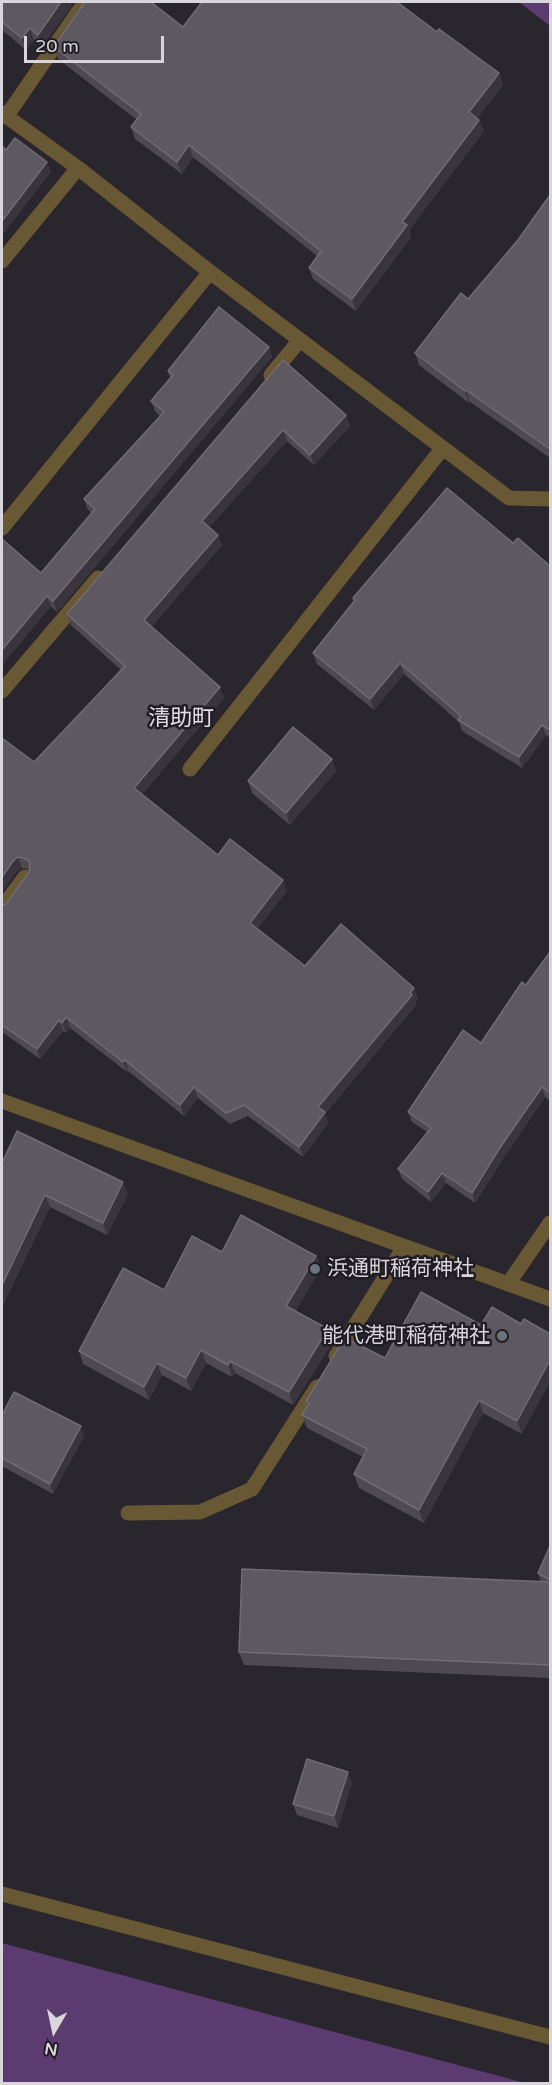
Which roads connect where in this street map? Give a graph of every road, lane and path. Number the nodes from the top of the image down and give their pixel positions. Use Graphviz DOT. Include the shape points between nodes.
graph roads {
  1 [pos="86,2"];
  2 [pos="4,115"];
  3 [pos="78,168"];
  4 [pos="2,261"];
  5 [pos="210,272"];
  6 [pos="300,340"];
  7 [pos="262,386"];
  8 [pos="442,449"];
  9 [pos="550,500"];
  10 [pos="2,528"];
  11 [pos="109,565"];
  12 [pos="2,691"];
  13 [pos="190,769"];
  14 [pos="25,877"];
  15 [pos="2,908"];
  16 [pos="2,1101"];
  17 [pos="550,1223"];
  18 [pos="404,1247"];
  19 [pos="508,1284"];
  20 [pos="550,1299"];
  21 [pos="128,1513"];
  22 [pos="2,1894"];
  23 [pos="550,2037"];
  1 -- 2 [label="street"];
  2 -- 3 [label="street"];
  3 -- 4 [label="street"];
  3 -- 5 [label="street"];
  5 -- 6 [label="street"];
  5 -- 10 [label="street"];
  6 -- 7 [label="street"];
  6 -- 8 [label="street"];
  8 -- 9 [label="street" via="509,498"];
  8 -- 13 [label="street"];
  11 -- 12 [label="street"];
  14 -- 15 [label="street"];
  16 -- 18 [label="street"];
  17 -- 19 [label="street"];
  18 -- 19 [label="street"];
  18 -- 21 [label="street" via="252,1490 200,1512"];
  19 -- 20 [label="street"];
  22 -- 23 [label="street"];
}
